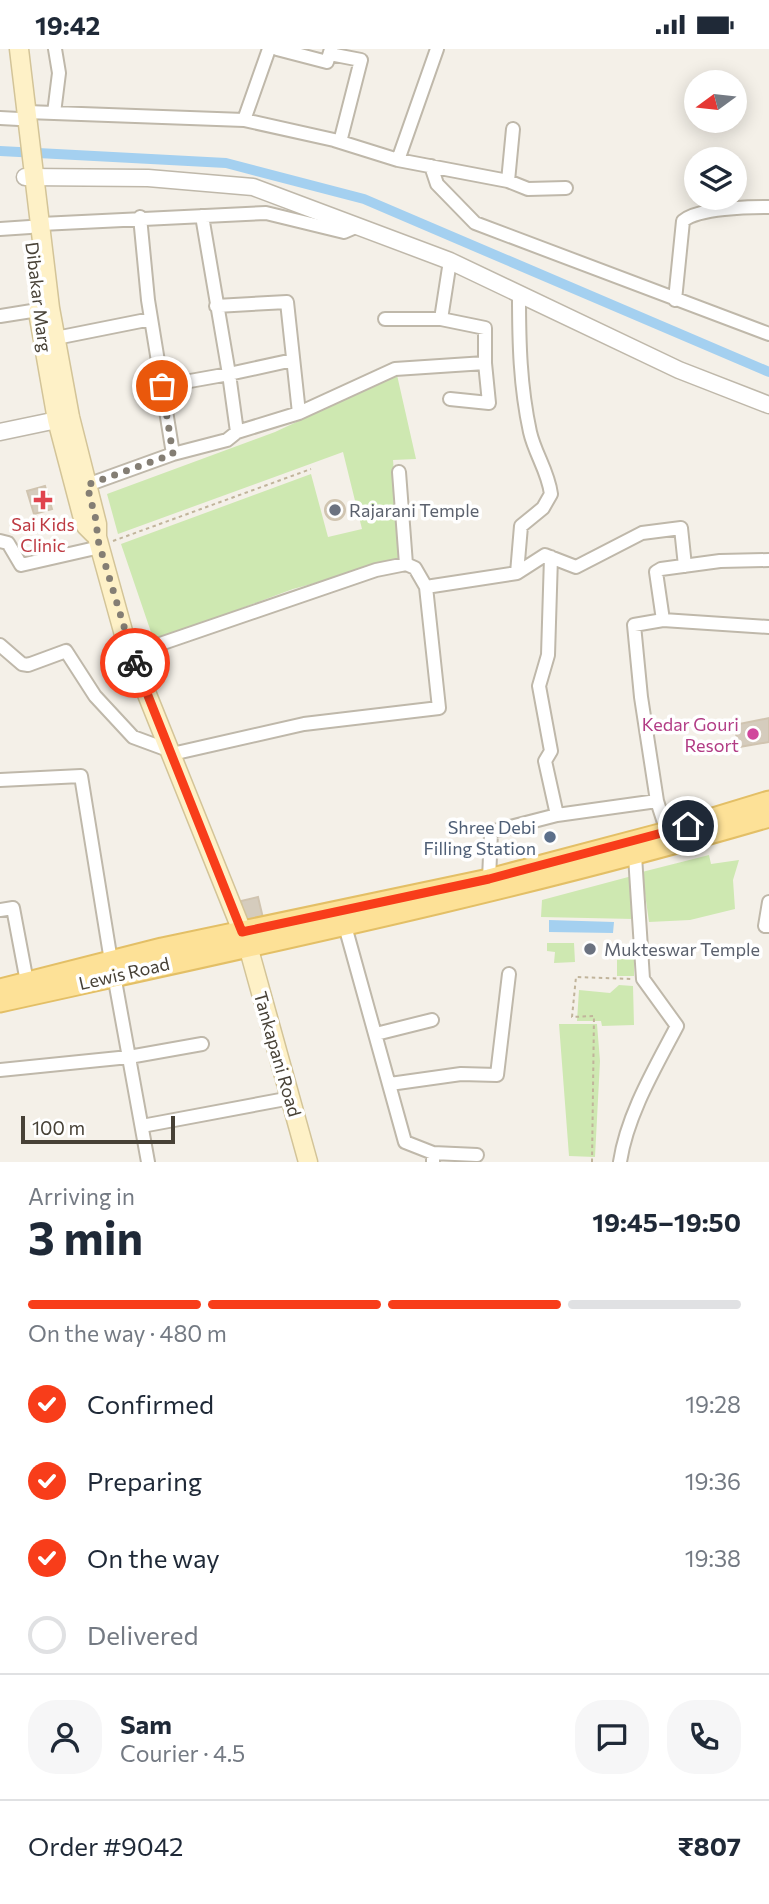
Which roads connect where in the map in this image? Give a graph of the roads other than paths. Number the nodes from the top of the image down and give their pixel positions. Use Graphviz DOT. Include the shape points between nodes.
graph roads {
  1 [pos="9,49"];
  2 [pos="19,49"];
  3 [pos="55,49"];
  4 [pos="269,49"];
  5 [pos="277,49"];
  6 [pos="437,49"];
  7 [pos="330,52"];
  8 [pos="54,113"];
  9 [pos="23,115"];
  10 [pos="0,118"];
  11 [pos="244,120"];
  12 [pos="513,129"];
  13 [pos="340,142"];
  14 [pos="398,160"];
  15 [pos="430,166"];
  16 [pos="30,172"];
  17 [pos="508,181"];
  18 [pos="566,188"];
  19 [pos="769,207"];
  20 [pos="202,216"];
  21 [pos="139,217"];
  22 [pos="36,226"];
  23 [pos="358,226"];
  24 [pos="0,229"];
  25 [pos="450,261"];
  26 [pos="519,296"];
  27 [pos="675,300"];
  28 [pos="216,306"];
  29 [pos="38,310"];
  30 [pos="0,316"];
  31 [pos="151,319"];
  32 [pos="385,319"];
  33 [pos="441,319"];
  34 [pos="769,334"];
  35 [pos="56,338"];
  36 [pos="293,360"];
  37 [pos="485,363"];
  38 [pos="229,374"];
  39 [pos="162,386"];
  40 [pos="450,399"];
  41 [pos="769,405"];
  42 [pos="299,413"];
  43 [pos="57,420"];
  44 [pos="0,432"];
  45 [pos="237,432"];
  46 [pos="173,454"];
  47 [pos="399,472"];
  48 [pos="87,485"];
  49 [pos="0,541"];
  50 [pos="103,542"];
  51 [pos="551,557"];
  52 [pos="769,560"];
  53 [pos="406,564"];
  54 [pos="685,566"];
  55 [pos="517,573"];
  56 [pos="426,587"];
  57 [pos="663,619"];
  58 [pos="769,627"];
  59 [pos="0,645"];
  60 [pos="131,654"];
  61 [pos="172,752"];
  62 [pos="0,780"];
  63 [pos="657,801"];
  64 [pos="768,807"];
  65 [pos="556,815"];
  66 [pos="667,832"];
  67 [pos="635,856"];
  68 [pos="489,879"];
  69 [pos="769,902"];
  70 [pos="0,910"];
  71 [pos="345,926"];
  72 [pos="769,926"];
  73 [pos="255,937"];
  74 [pos="113,968"];
  75 [pos="509,974"];
  76 [pos="27,982"];
  77 [pos="0,989"];
  78 [pos="0,1002"];
  79 [pos="432,1020"];
  80 [pos="376,1034"];
  81 [pos="202,1044"];
  82 [pos="129,1058"];
  83 [pos="0,1070"];
  84 [pos="390,1084"];
  85 [pos="291,1098"];
  86 [pos="142,1126"];
  87 [pos="477,1155"];
  88 [pos="433,1157"];
  89 [pos="148,1162"];
  90 [pos="308,1162"];
  91 [pos="620,1162"];
  1 -- 9 [label="main road, Dibakar Marg"];
  2 -- 9 [label="main road, Dibakar Marg"];
  3 -- 8 [label="street" via="59,73"];
  4 -- 11 [label="street"];
  5 -- 7 [label="street" via="327,62"];
  6 -- 14 [label="street"];
  7 -- 13 [label="street" via="361,60"];
  8 -- 9 [label="street"];
  8 -- 11 [label="street"];
  9 -- 10 [label="street"];
  9 -- 16 [label="main road, Dibakar Marg"];
  11 -- 13 [label="street"];
  12 -- 17 [label="street"];
  13 -- 14 [label="street"];
  14 -- 15 [label="street"];
  15 -- 17 [label="street"];
  15 -- 27 [label="street" via="437,184 475,223"];
  16 -- 22 [label="main road, Dibakar Marg"];
  16 -- 23 [label="street" via="253,187"];
  17 -- 18 [label="street" via="528,189"];
  19 -- 27 [label="street" via="705,213 683,221"];
  20 -- 21 [label="street"];
  20 -- 23 [label="street" via="265,213 344,232"];
  20 -- 28 [label="street"];
  21 -- 22 [label="street"];
  21 -- 31 [label="street"];
  22 -- 24 [label="street"];
  22 -- 29 [label="main road, Dibakar Marg"];
  22 -- 35 [label="main road, Dibakar Marg"];
  23 -- 25 [label="street"];
  25 -- 26 [label="street"];
  25 -- 33 [label="street"];
  26 -- 41 [label="street" via="678,370"];
  26 -- 55 [label="street" via="518,358 530,432 551,494 543,508 521,526"];
  27 -- 34 [label="street"];
  28 -- 36 [label="street" via="286,302"];
  28 -- 38 [label="street"];
  29 -- 30 [label="street"];
  29 -- 43 [label="main road, Dibakar Marg"];
  31 -- 35 [label="street"];
  31 -- 39 [label="street"];
  32 -- 33 [label="street"];
  33 -- 37 [label="street" via="485,328"];
  35 -- 48 [label="main road, Dibakar Marg"];
  36 -- 38 [label="street"];
  36 -- 42 [label="street"];
  37 -- 40 [label="street" via="489,403"];
  37 -- 42 [label="street" via="395,369"];
  38 -- 39 [label="street"];
  38 -- 45 [label="street"];
  39 -- 46 [label="street"];
  42 -- 45 [label="street"];
  43 -- 44 [label="street"];
  43 -- 50 [label="main road, Dibakar Marg" via="86,526"];
  45 -- 46 [label="street" via="228,440"];
  46 -- 48 [label="street"];
  47 -- 53 [label="street"];
  48 -- 50 [label="main road, Dibakar Marg"];
  49 -- 50 [label="street" via="8,543 21,565"];
  50 -- 60 [label="main road, Dibakar Marg"];
  51 -- 54 [label="street" via="576,567 642,533 681,527"];
  51 -- 55 [label="street" via="545,555"];
  51 -- 65 [label="street" via="548,655 539,685 551,751 545,761"];
  52 -- 54 [label="street"];
  53 -- 56 [label="street" via="415,568"];
  53 -- 60 [label="street" via="376,570"];
  54 -- 57 [label="street" via="656,572"];
  55 -- 56 [label="street"];
  56 -- 61 [label="street" via="439,708 304,724"];
  57 -- 58 [label="street"];
  57 -- 63 [label="street" via="634,625"];
  59 -- 61 [label="street" via="27,664 66,651 95,695 134,737"];
  60 -- 61 [label="main road, Dibakar Marg"];
  61 -- 73 [label="main road, Dibakar Marg"];
  62 -- 74 [label="street" via="80,776"];
  63 -- 65 [label="street"];
  63 -- 66 [label="street"];
  64 -- 66 [label="main road, Lewis Road"];
  64 -- 67 [label="main road, Lewis Road"];
  65 -- 68 [label="street" via="491,832"];
  66 -- 68 [label="main road, Lewis Road"];
  67 -- 71 [label="main road, Lewis Road"];
  67 -- 91 [label="street" via="643,979 677,1026 650,1078"];
  68 -- 73 [label="main road, Lewis Road"];
  69 -- 72 [label="street" via="765,926"];
  70 -- 76 [label="street" via="13,908"];
  71 -- 73 [label="main road, Lewis Road"];
  71 -- 80 [label="street"];
  73 -- 74 [label="main road, Lewis Road"];
  73 -- 85 [label="main road, Tankapani Road"];
  74 -- 76 [label="main road, Lewis Road"];
  74 -- 78 [label="main road, Lewis Road"];
  74 -- 82 [label="street"];
  75 -- 84 [label="street" via="497,1075 461,1073"];
  76 -- 77 [label="main road, Lewis Road"];
  79 -- 80 [label="street"];
  80 -- 84 [label="street"];
  81 -- 82 [label="street"];
  82 -- 83 [label="street"];
  82 -- 86 [label="street"];
  84 -- 88 [label="street" via="405,1142"];
  85 -- 86 [label="street"];
  85 -- 90 [label="main road, Tankapani Road"];
  86 -- 89 [label="street"];
  87 -- 88 [label="street"];
}
